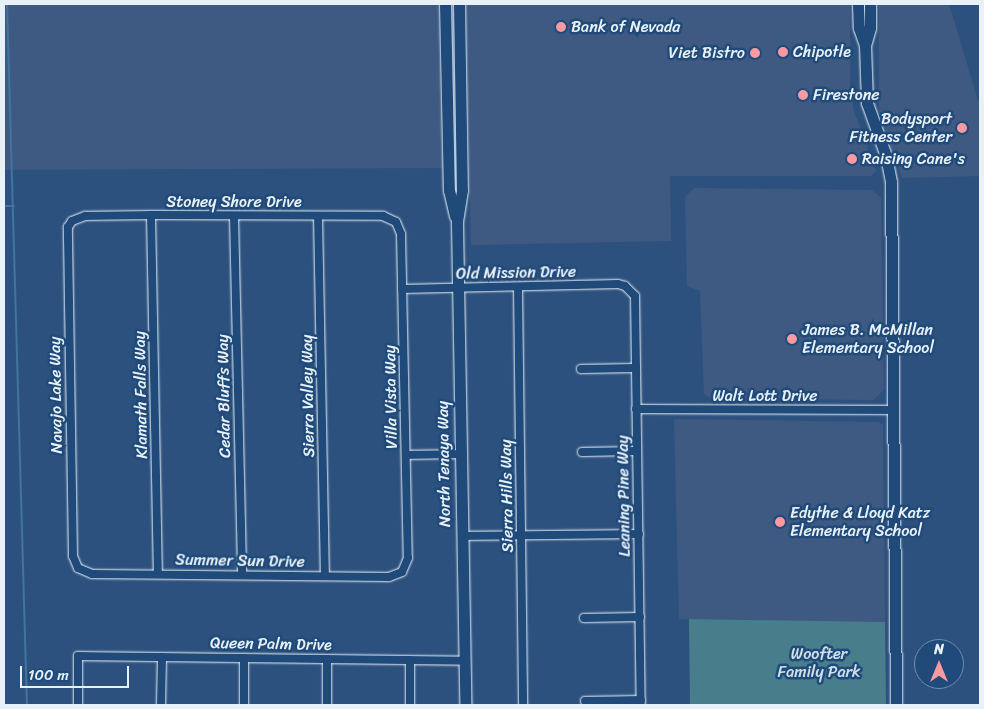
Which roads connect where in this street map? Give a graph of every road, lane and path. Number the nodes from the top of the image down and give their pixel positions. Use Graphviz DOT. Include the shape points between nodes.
graph roads {
  1 [pos="445,4"];
  2 [pos="459,4"];
  3 [pos="858,4"];
  4 [pos="870,4"];
  5 [pos="865,45"];
  6 [pos="447,108"];
  7 [pos="461,150"];
  8 [pos="448,161"];
  9 [pos="462,190"];
  10 [pos="151,215"];
  11 [pos="234,216"];
  12 [pos="318,216"];
  13 [pos="72,221"];
  14 [pos="396,222"];
  15 [pos="457,223"];
  16 [pos="458,287"];
  17 [pos="518,287"];
  18 [pos="629,288"];
  19 [pos="402,289"];
  20 [pos="635,368"];
  21 [pos="581,369"];
  22 [pos="636,409"];
  23 [pos="894,410"];
  24 [pos="637,450"];
  25 [pos="582,452"];
  26 [pos="460,454"];
  27 [pos="406,455"];
  28 [pos="639,534"];
  29 [pos="462,536"];
  30 [pos="521,536"];
  31 [pos="78,568"];
  32 [pos="402,572"];
  33 [pos="158,574"];
  34 [pos="242,576"];
  35 [pos="325,576"];
  36 [pos="640,616"];
  37 [pos="584,618"];
  38 [pos="162,657"];
  39 [pos="244,658"];
  40 [pos="327,659"];
  41 [pos="410,660"];
  42 [pos="464,661"];
  43 [pos="585,701"];
  44 [pos="641,703"];
  45 [pos="78,705"];
  46 [pos="161,705"];
  47 [pos="244,705"];
  48 [pos="327,705"];
  49 [pos="410,705"];
  50 [pos="465,705"];
  51 [pos="523,705"];
  52 [pos="896,705"];
  1 -- 6 [label="main road, North Tenaya Way"];
  2 -- 7 [label="main road, North Tenaya Way"];
  3 -- 5 [label="main road" via="859,28"];
  4 -- 5 [label="main road" via="870,28"];
  5 -- 23 [label="main road" via="867,103 891,176"];
  6 -- 7 [label="main road" via="456,147"];
  6 -- 8 [label="main road, North Tenaya Way"];
  7 -- 9 [label="main road, North Tenaya Way"];
  8 -- 9 [label="main road" via="454,164"];
  8 -- 15 [label="main road, North Tenaya Way" via="449,190"];
  9 -- 15 [label="main road, North Tenaya Way"];
  10 -- 11 [label="street, Stoney Shore Drive"];
  10 -- 13 [label="street, Stoney Shore Drive" via="85,216"];
  10 -- 33 [label="street, Klamath Falls Way"];
  11 -- 12 [label="street, Stoney Shore Drive"];
  11 -- 34 [label="street, Cedar Bluffs Way"];
  12 -- 14 [label="street, Stoney Shore Drive" via="383,216"];
  12 -- 35 [label="street, Sierra Valley Way"];
  13 -- 31 [label="street, Navajo Lake Way" via="67,234 74,556"];
  14 -- 19 [label="street, Villa Vista Way" via="401,234"];
  15 -- 16 [label="main road, North Tenaya Way"];
  16 -- 17 [label="street, Old Mission Drive"];
  16 -- 19 [label="street, Old Mission Drive"];
  16 -- 26 [label="main road, North Tenaya Way"];
  17 -- 18 [label="street, Old Mission Drive" via="618,284"];
  17 -- 30 [label="street, Sierra Hills Way"];
  18 -- 20 [label="street, Leaning Pine Way" via="636,303"];
  19 -- 27 [label="street, Villa Vista Way"];
  20 -- 21 [label="street"];
  20 -- 22 [label="street, Leaning Pine Way"];
  22 -- 23 [label="street, Walt Lott Drive"];
  22 -- 24 [label="street, Leaning Pine Way"];
  23 -- 52 [label="main road"];
  24 -- 25 [label="street"];
  24 -- 28 [label="street, Leaning Pine Way"];
  26 -- 27 [label="street"];
  26 -- 29 [label="main road, North Tenaya Way"];
  27 -- 32 [label="street, Villa Vista Way" via="408,558"];
  28 -- 30 [label="street"];
  28 -- 36 [label="street, Leaning Pine Way"];
  29 -- 30 [label="street"];
  29 -- 42 [label="main road, North Tenaya Way"];
  30 -- 51 [label="street, Sierra Hills Way"];
  31 -- 33 [label="street, Summer Sun Drive" via="92,574"];
  32 -- 35 [label="street, Summer Sun Drive" via="389,577"];
  33 -- 34 [label="street, Summer Sun Drive"];
  34 -- 35 [label="street, Summer Sun Drive"];
  36 -- 37 [label="street"];
  36 -- 44 [label="street, Leaning Pine Way"];
  38 -- 39 [label="street, Queen Palm Drive"];
  38 -- 45 [label="street, Queen Palm Drive" via="78,656"];
  38 -- 46 [label="street"];
  39 -- 40 [label="street, Queen Palm Drive"];
  39 -- 47 [label="street"];
  40 -- 41 [label="street, Queen Palm Drive"];
  40 -- 48 [label="street"];
  41 -- 42 [label="street, Queen Palm Drive"];
  41 -- 49 [label="street"];
  42 -- 50 [label="main road, North Tenaya Way"];
  43 -- 44 [label="street"];
}
